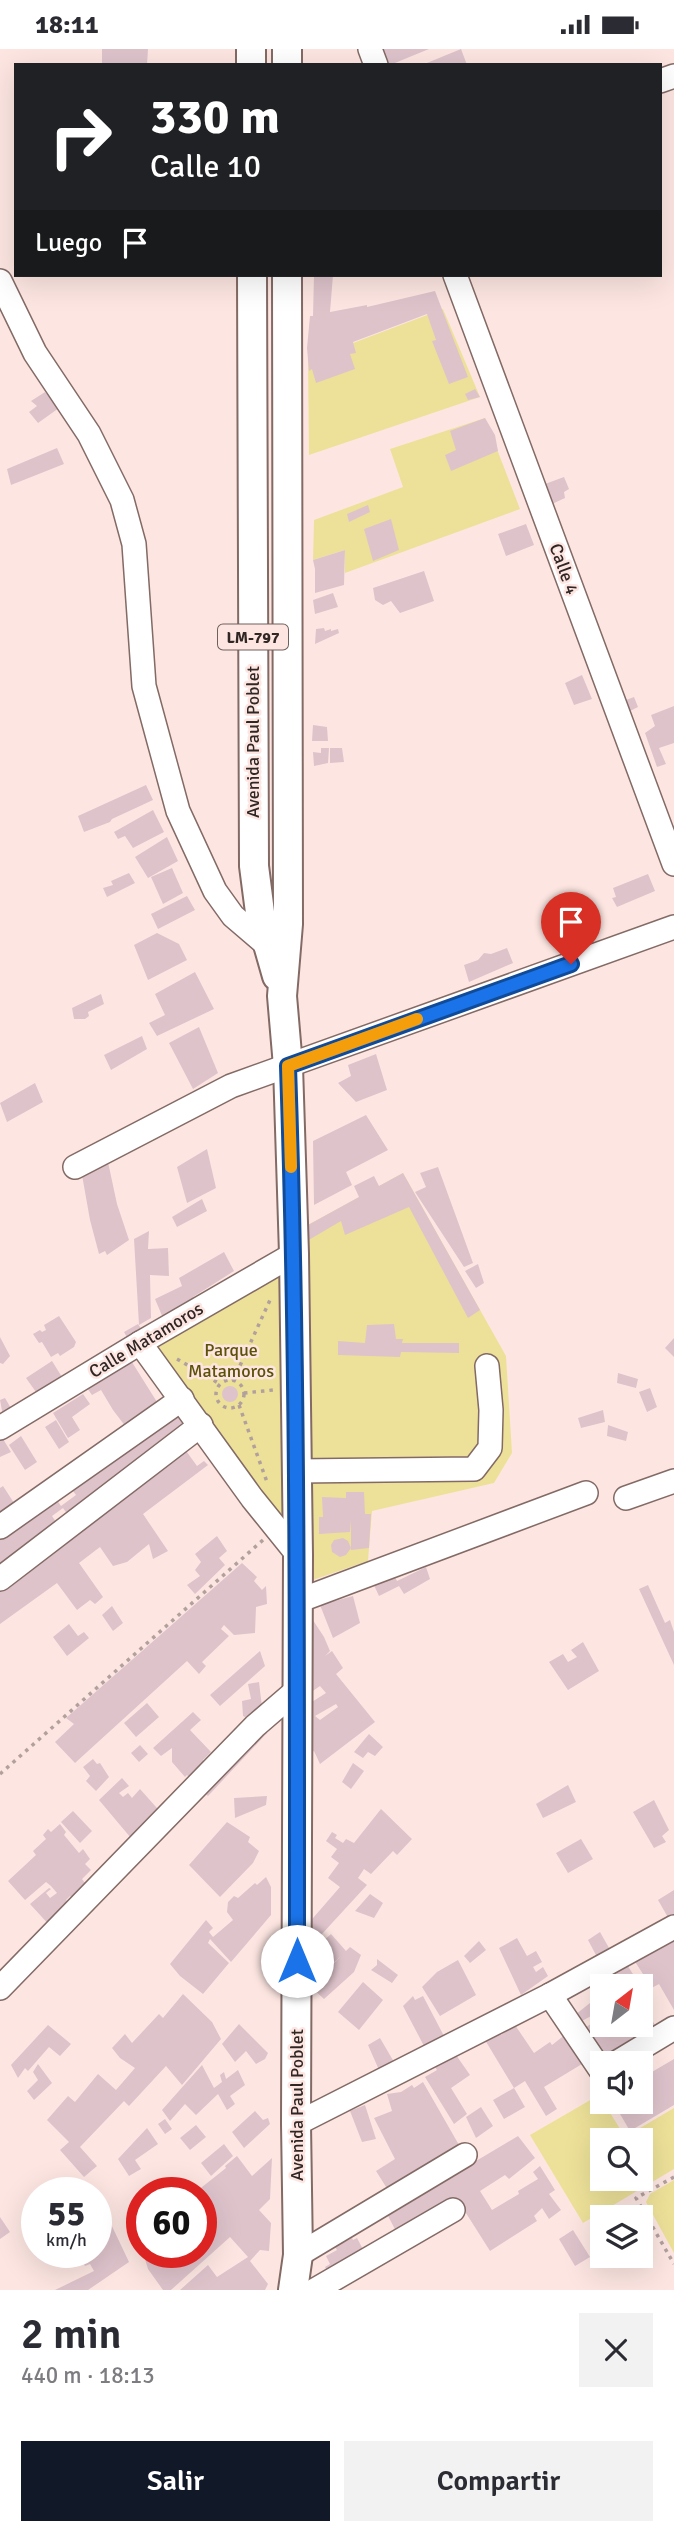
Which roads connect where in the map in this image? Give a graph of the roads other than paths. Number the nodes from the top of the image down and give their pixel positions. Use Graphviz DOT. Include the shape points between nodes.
graph roads {
  1 [pos="252,277"];
  2 [pos="287,277"];
  3 [pos="456,277"];
  4 [pos="0,281"];
  5 [pos="674,864"];
  6 [pos="674,927"];
  7 [pos="268,946"];
  8 [pos="282,996"];
  9 [pos="288,1066"];
  10 [pos="75,1167"];
  11 [pos="294,1254"];
  12 [pos="140,1343"];
  13 [pos="487,1366"];
  14 [pos="182,1399"];
  15 [pos="201,1425"];
  16 [pos="0,1428"];
  17 [pos="297,1471"];
  18 [pos="674,1481"];
  19 [pos="586,1493"];
  20 [pos="626,1499"];
  21 [pos="0,1527"];
  22 [pos="298,1555"];
  23 [pos="0,1579"];
  24 [pos="298,1601"];
  25 [pos="298,1689"];
  26 [pos="674,1927"];
  27 [pos="0,1988"];
  28 [pos="550,1995"];
  29 [pos="674,2028"];
  30 [pos="636,2051"];
  31 [pos="590,2054"];
  32 [pos="296,2124"];
  33 [pos="465,2155"];
  34 [pos="453,2210"];
  35 [pos="298,2256"];
  36 [pos="293,2290"];
  37 [pos="315,2290"];
  1 -- 7 [label="main road, Avenida Paul Poblet / LM-797" via="254,866"];
  2 -- 8 [label="main road, Avenida Paul Poblet / LM-797" via="288,924"];
  3 -- 5 [label="street, Calle 4"];
  4 -- 7 [label="street" via="35,353 89,434 121,501 134,544 144,686 178,811 215,891 233,916"];
  6 -- 9 [label="street"];
  7 -- 8 [label="main road, Avenida Paul Poblet / LM-797"];
  8 -- 9 [label="main road, Avenida Paul Poblet / LM-797"];
  9 -- 10 [label="street" via="231,1086"];
  9 -- 11 [label="main road, Avenida Paul Poblet / LM-797"];
  11 -- 12 [label="street, Calle Matamoros"];
  11 -- 17 [label="main road, Avenida Paul Poblet / LM-797"];
  12 -- 14 [label="street"];
  12 -- 16 [label="street, Calle Matamoros"];
  13 -- 17 [label="street" via="491,1448 474,1469"];
  14 -- 15 [label="street"];
  14 -- 21 [label="street"];
  15 -- 22 [label="street"];
  15 -- 23 [label="street"];
  17 -- 22 [label="main road, Avenida Paul Poblet / LM-797"];
  18 -- 20 [label="street"];
  19 -- 24 [label="street"];
  22 -- 24 [label="main road, Avenida Paul Poblet / LM-797"];
  24 -- 25 [label="main road, Avenida Paul Poblet / LM-797"];
  25 -- 27 [label="street" via="256,1726"];
  25 -- 32 [label="main road, Avenida Paul Poblet / LM-797"];
  26 -- 28 [label="street"];
  28 -- 31 [label="street"];
  28 -- 32 [label="street"];
  29 -- 30 [label="street"];
  32 -- 35 [label="main road, Avenida Paul Poblet / LM-797"];
  33 -- 35 [label="street"];
  34 -- 37 [label="street"];
  35 -- 36 [label="main road, Avenida Paul Poblet / LM-797"];
}
